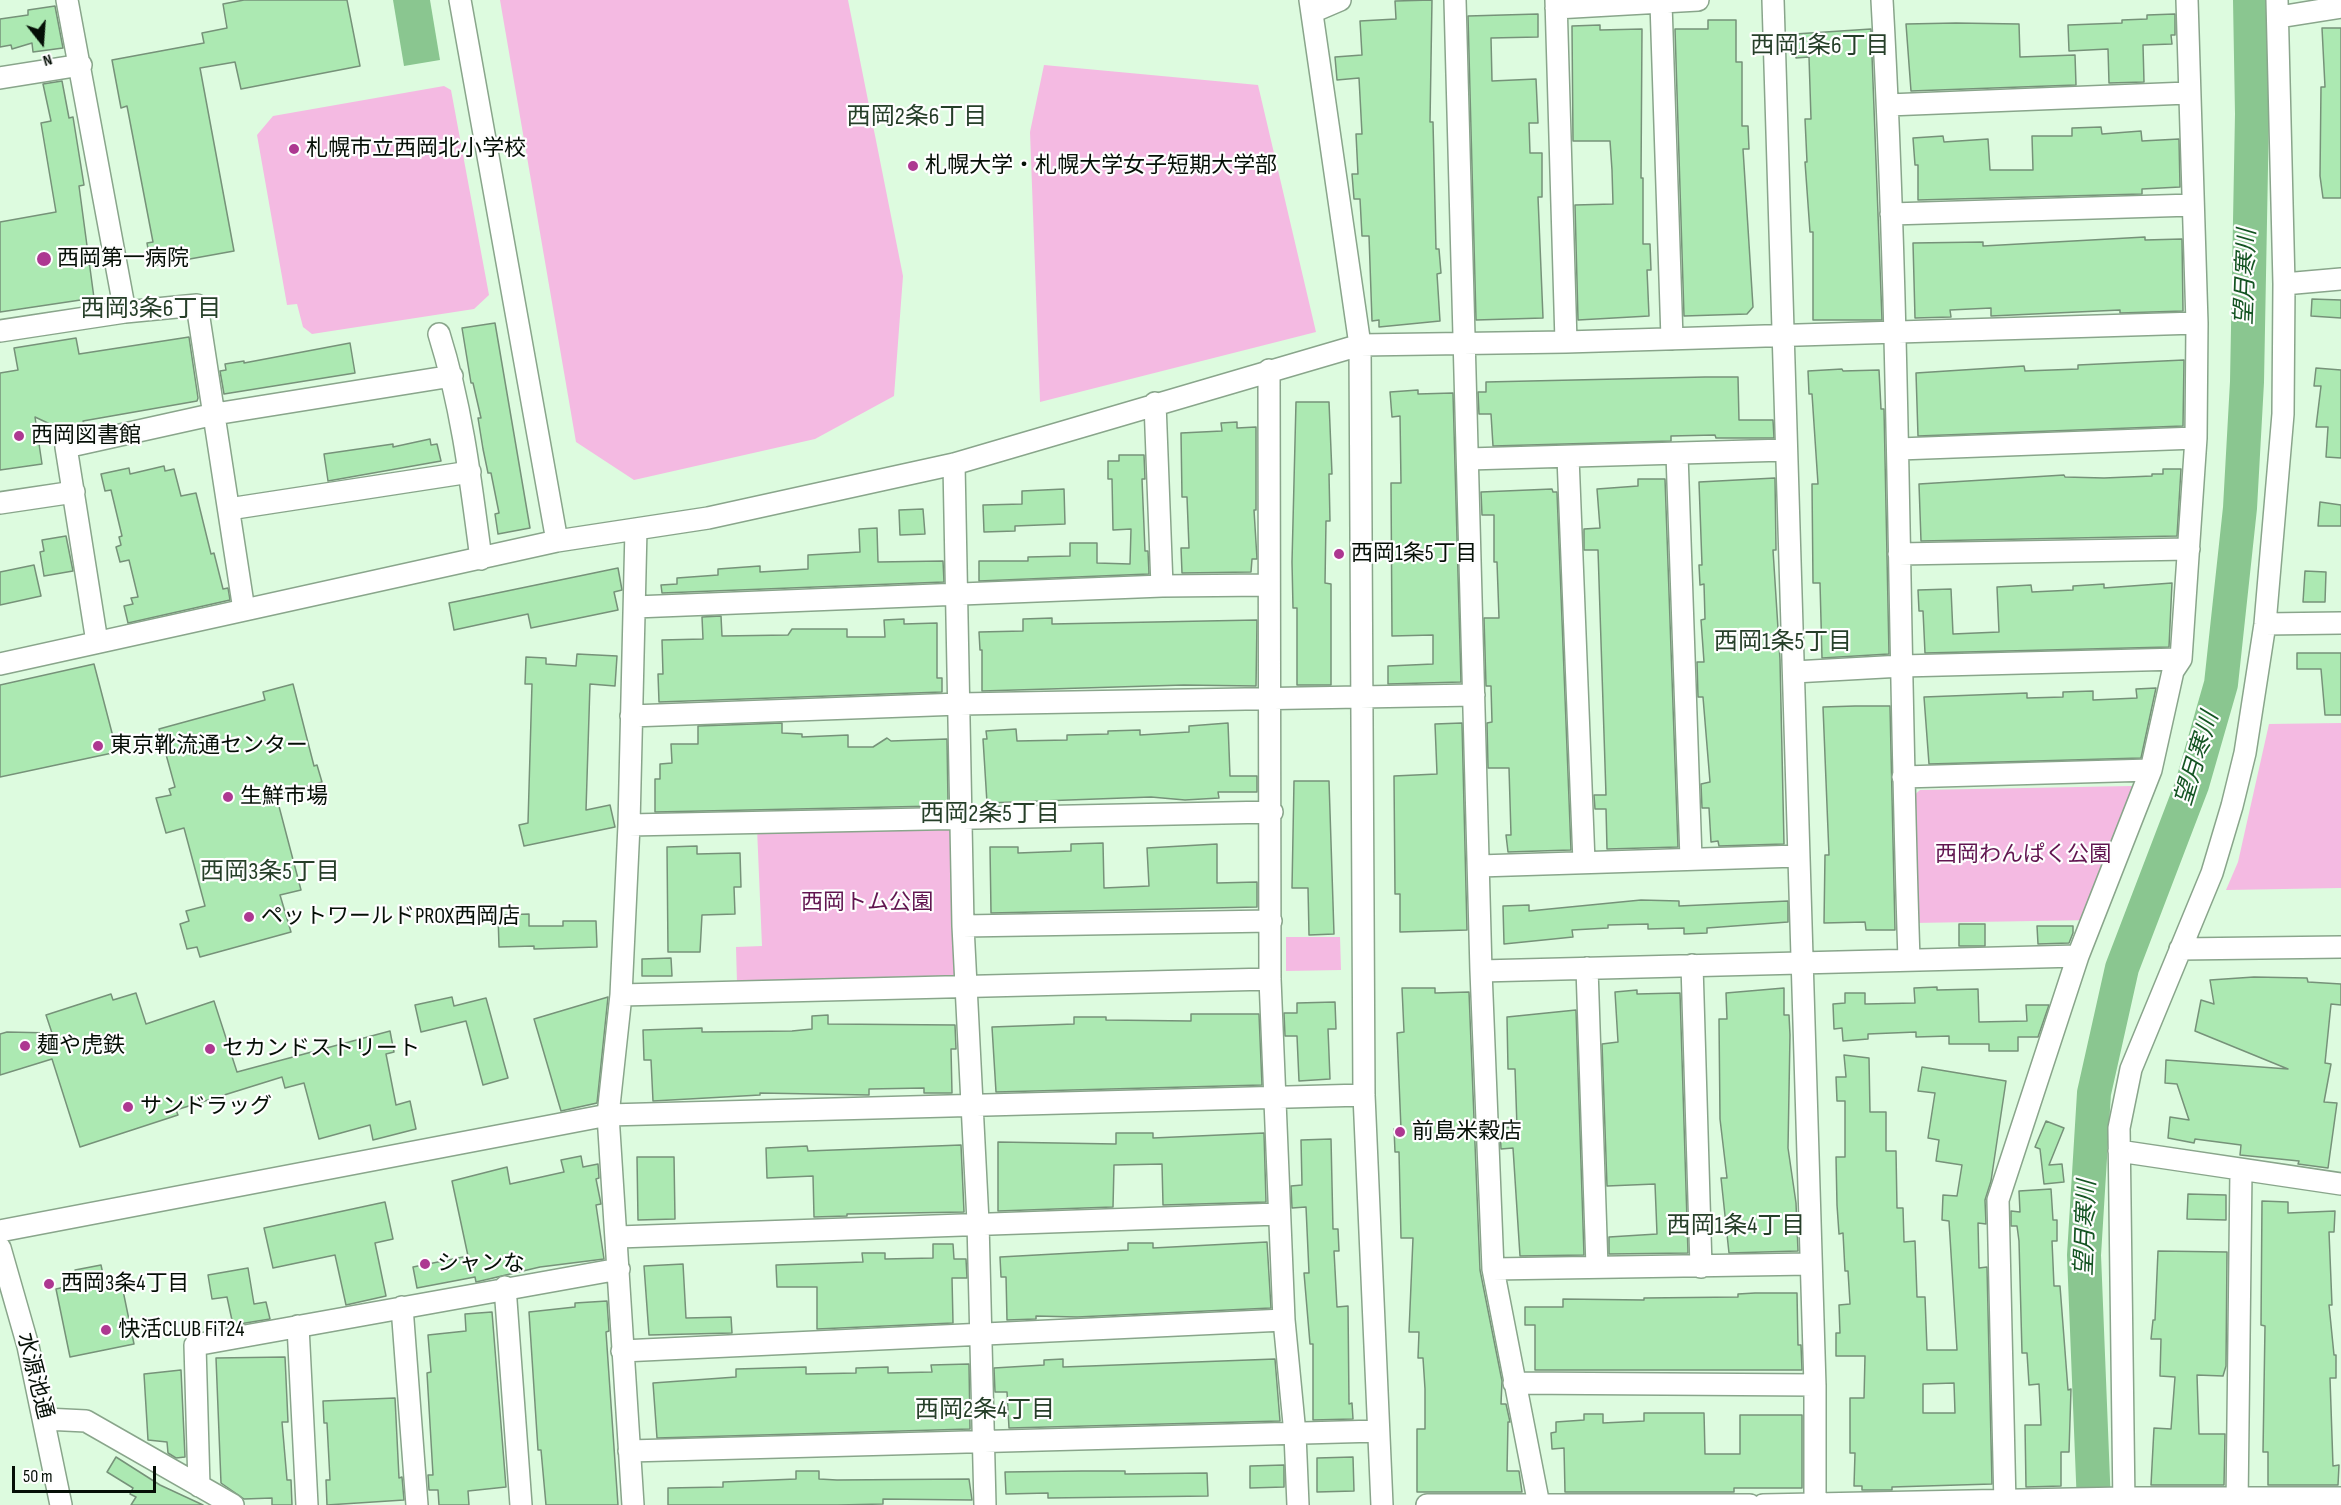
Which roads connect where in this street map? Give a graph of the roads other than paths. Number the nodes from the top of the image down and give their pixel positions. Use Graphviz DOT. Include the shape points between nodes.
graph roads {
  1 [pos="68,0"];
  2 [pos="460,0"];
  3 [pos="1340,0"];
  4 [pos="1455,0"];
  5 [pos="1698,0"];
  6 [pos="1773,0"];
  7 [pos="1882,0"];
  8 [pos="2187,0"];
  9 [pos="1661,3"];
  10 [pos="1556,4"];
  11 [pos="1311,6"];
  12 [pos="2341,7"];
  13 [pos="2278,9"];
  14 [pos="81,65"];
  15 [pos="0,78"];
  16 [pos="2188,93"];
  17 [pos="1888,105"];
  18 [pos="2193,205"];
  19 [pos="1891,214"];
  20 [pos="2341,279"];
  21 [pos="2284,284"];
  22 [pos="125,312"];
  23 [pos="2197,323"];
  24 [pos="0,331"];
  25 [pos="1895,331"];
  26 [pos="439,334"];
  27 [pos="1782,334"];
  28 [pos="1671,339"];
  29 [pos="1465,342"];
  30 [pos="1566,342"];
  31 [pos="1360,345"];
  32 [pos="1269,370"];
  33 [pos="452,376"];
  34 [pos="1155,403"];
  35 [pos="215,414"];
  36 [pos="2196,438"];
  37 [pos="1899,449"];
  38 [pos="1786,450"];
  39 [pos="1677,454"];
  40 [pos="1568,457"];
  41 [pos="1468,459"];
  42 [pos="954,464"];
  43 [pos="470,472"];
  44 [pos="74,492"];
  45 [pos="0,503"];
  46 [pos="229,508"];
  47 [pos="636,529"];
  48 [pos="558,541"];
  49 [pos="2188,549"];
  50 [pos="1899,554"];
  51 [pos="481,559"];
  52 [pos="1268,585"];
  53 [pos="1162,586"];
  54 [pos="957,595"];
  55 [pos="635,607"];
  56 [pos="244,609"];
  57 [pos="2341,623"];
  58 [pos="2265,624"];
  59 [pos="98,642"];
  60 [pos="2181,659"];
  61 [pos="0,664"];
  62 [pos="1902,666"];
  63 [pos="1794,672"];
  64 [pos="1474,695"];
  65 [pos="1361,697"];
  66 [pos="1270,699"];
  67 [pos="960,704"];
  68 [pos="631,716"];
  69 [pos="2151,770"];
  70 [pos="1903,777"];
  71 [pos="1272,812"];
  72 [pos="961,817"];
  73 [pos="629,825"];
  74 [pos="1798,856"];
  75 [pos="1691,859"];
  76 [pos="1584,862"];
  77 [pos="1479,866"];
  78 [pos="1271,921"];
  79 [pos="963,926"];
  80 [pos="2341,947"];
  81 [pos="2180,949"];
  82 [pos="2078,956"];
  83 [pos="1909,959"];
  84 [pos="1800,962"];
  85 [pos="1692,965"];
  86 [pos="1587,968"];
  87 [pos="1481,971"];
  88 [pos="1270,979"];
  89 [pos="966,986"];
  90 [pos="621,995"];
  91 [pos="1364,1095"];
  92 [pos="1275,1098"];
  93 [pos="971,1106"];
  94 [pos="608,1115"];
  95 [pos="2119,1150"];
  96 [pos="2241,1170"];
  97 [pos="2341,1184"];
  98 [pos="1278,1214"];
  99 [pos="978,1222"];
  100 [pos="0,1231"];
  101 [pos="618,1237"];
  102 [pos="0,1248"];
  103 [pos="1810,1264"];
  104 [pos="1597,1267"];
  105 [pos="1701,1267"];
  106 [pos="619,1269"];
  107 [pos="1494,1269"];
  108 [pos="506,1287"];
  109 [pos="402,1307"];
  110 [pos="1284,1320"];
  111 [pos="298,1326"];
  112 [pos="980,1334"];
  113 [pos="622,1351"];
  114 [pos="1514,1383"];
  115 [pos="1815,1385"];
  116 [pos="45,1419"];
  117 [pos="1378,1431"];
  118 [pos="1295,1434"];
  119 [pos="982,1443"];
  120 [pos="629,1451"];
  121 [pos="199,1486"];
  122 [pos="2341,1498"];
  123 [pos="2122,1501"];
  124 [pos="2237,1501"];
  125 [pos="2005,1503"];
  126 [pos="1539,1504"];
  127 [pos="61,1505"];
  128 [pos="233,1505"];
  129 [pos="307,1505"];
  130 [pos="417,1505"];
  131 [pos="521,1505"];
  132 [pos="633,1505"];
  133 [pos="985,1505"];
  134 [pos="1298,1505"];
  135 [pos="1382,1505"];
  136 [pos="1427,1505"];
  137 [pos="1750,1505"];
  138 [pos="1763,1505"];
  139 [pos="1815,1505"];
  1 -- 14 [label="street"];
  2 -- 48 [label="street"];
  3 -- 11 [label="street"];
  4 -- 29 [label="street"];
  5 -- 9 [label="street"];
  6 -- 27 [label="street"];
  7 -- 17 [label="street"];
  8 -- 16 [label="street"];
  9 -- 10 [label="street"];
  9 -- 28 [label="street"];
  10 -- 30 [label="street"];
  11 -- 31 [label="street"];
  12 -- 13 [label="street"];
  13 -- 21 [label="street"];
  14 -- 15 [label="street"];
  14 -- 22 [label="street"];
  16 -- 17 [label="street"];
  16 -- 18 [label="street"];
  17 -- 19 [label="street"];
  18 -- 19 [label="street"];
  18 -- 23 [label="street"];
  19 -- 25 [label="street"];
  20 -- 21 [label="street"];
  21 -- 58 [label="street" via="2283,414"];
  22 -- 24 [label="street"];
  22 -- 35 [label="street" via="197,305"];
  23 -- 25 [label="street"];
  23 -- 36 [label="street"];
  25 -- 27 [label="street"];
  25 -- 37 [label="street"];
  26 -- 33 [label="street"];
  27 -- 28 [label="street"];
  27 -- 38 [label="street"];
  28 -- 30 [label="street"];
  29 -- 30 [label="street"];
  29 -- 31 [label="street"];
  29 -- 41 [label="street"];
  31 -- 32 [label="street"];
  31 -- 65 [label="street"];
  32 -- 34 [label="street"];
  32 -- 52 [label="street"];
  33 -- 35 [label="street"];
  33 -- 43 [label="street"];
  34 -- 42 [label="street"];
  34 -- 53 [label="street"];
  35 -- 44 [label="street" via="66,447"];
  35 -- 46 [label="street"];
  36 -- 37 [label="street"];
  36 -- 49 [label="street"];
  37 -- 50 [label="street"];
  38 -- 39 [label="street"];
  38 -- 63 [label="street"];
  39 -- 40 [label="street"];
  39 -- 75 [label="street"];
  40 -- 41 [label="street"];
  40 -- 76 [label="street"];
  41 -- 64 [label="street"];
  42 -- 47 [label="street" via="708,518"];
  42 -- 54 [label="street"];
  43 -- 46 [label="street"];
  43 -- 51 [label="street"];
  44 -- 45 [label="street"];
  44 -- 59 [label="street"];
  46 -- 56 [label="street"];
  47 -- 48 [label="street"];
  47 -- 55 [label="street"];
  48 -- 51 [label="street"];
  49 -- 50 [label="street"];
  49 -- 60 [label="street"];
  50 -- 62 [label="street"];
  51 -- 56 [label="street"];
  52 -- 53 [label="street"];
  52 -- 66 [label="street"];
  53 -- 54 [label="street"];
  54 -- 55 [label="street"];
  54 -- 67 [label="street"];
  55 -- 68 [label="street"];
  56 -- 59 [label="street"];
  57 -- 58 [label="street"];
  58 -- 81 [label="street" via="2245,753 2212,873"];
  59 -- 61 [label="street"];
  60 -- 62 [label="street"];
  60 -- 69 [label="street" via="2173,671"];
  62 -- 63 [label="street"];
  62 -- 70 [label="street"];
  63 -- 74 [label="street"];
  64 -- 65 [label="street"];
  64 -- 77 [label="street"];
  65 -- 66 [label="street"];
  65 -- 91 [label="street"];
  66 -- 67 [label="street"];
  66 -- 71 [label="street"];
  67 -- 68 [label="street"];
  67 -- 72 [label="street"];
  68 -- 73 [label="street"];
  69 -- 70 [label="street"];
  69 -- 82 [label="street"];
  70 -- 83 [label="street"];
  71 -- 72 [label="street"];
  71 -- 78 [label="street"];
  72 -- 73 [label="street"];
  72 -- 79 [label="street"];
  73 -- 90 [label="street"];
  74 -- 75 [label="street"];
  74 -- 84 [label="street"];
  75 -- 76 [label="street"];
  76 -- 77 [label="street"];
  77 -- 87 [label="street"];
  78 -- 79 [label="street"];
  78 -- 88 [label="street"];
  79 -- 89 [label="street"];
  80 -- 81 [label="street"];
  81 -- 95 [label="street" via="2131,1069 2119,1128"];
  82 -- 83 [label="street"];
  82 -- 125 [label="street" via="1998,1200"];
  83 -- 84 [label="street"];
  84 -- 85 [label="street"];
  84 -- 103 [label="street"];
  85 -- 86 [label="street"];
  85 -- 105 [label="street"];
  86 -- 87 [label="street"];
  86 -- 104 [label="street"];
  87 -- 107 [label="street"];
  88 -- 89 [label="street"];
  88 -- 92 [label="street"];
  89 -- 90 [label="street"];
  89 -- 93 [label="street"];
  90 -- 94 [label="street"];
  91 -- 92 [label="street"];
  91 -- 117 [label="street"];
  92 -- 93 [label="street"];
  92 -- 98 [label="street"];
  93 -- 94 [label="street"];
  93 -- 99 [label="street"];
  94 -- 100 [label="street"];
  94 -- 101 [label="street"];
  95 -- 96 [label="street"];
  95 -- 123 [label="street"];
  96 -- 97 [label="street"];
  96 -- 124 [label="street"];
  98 -- 99 [label="street"];
  98 -- 110 [label="street"];
  99 -- 101 [label="street"];
  99 -- 112 [label="street"];
  101 -- 106 [label="street"];
  102 -- 116 [label="street, 水源池通"];
  103 -- 105 [label="street"];
  103 -- 115 [label="street"];
  104 -- 105 [label="street"];
  104 -- 107 [label="street"];
  106 -- 108 [label="street"];
  106 -- 113 [label="street"];
  107 -- 114 [label="street"];
  108 -- 109 [label="street"];
  108 -- 131 [label="street"];
  109 -- 111 [label="street"];
  109 -- 130 [label="street"];
  110 -- 112 [label="street"];
  110 -- 118 [label="street"];
  111 -- 121 [label="street" via="195,1345"];
  111 -- 129 [label="street"];
  112 -- 113 [label="street"];
  112 -- 119 [label="street"];
  113 -- 120 [label="street"];
  114 -- 115 [label="street"];
  114 -- 126 [label="street"];
  115 -- 139 [label="street"];
  116 -- 121 [label="street" via="86,1421"];
  116 -- 127 [label="street, 水源池通"];
  117 -- 118 [label="street"];
  117 -- 135 [label="street"];
  118 -- 119 [label="street"];
  118 -- 134 [label="street"];
  119 -- 120 [label="street"];
  119 -- 133 [label="street"];
  120 -- 132 [label="street"];
  121 -- 128 [label="street"];
  122 -- 124 [label="street"];
  123 -- 124 [label="street"];
  123 -- 125 [label="street"];
  125 -- 139 [label="street"];
  126 -- 136 [label="street"];
  126 -- 137 [label="street"];
  138 -- 139 [label="street"];
}
